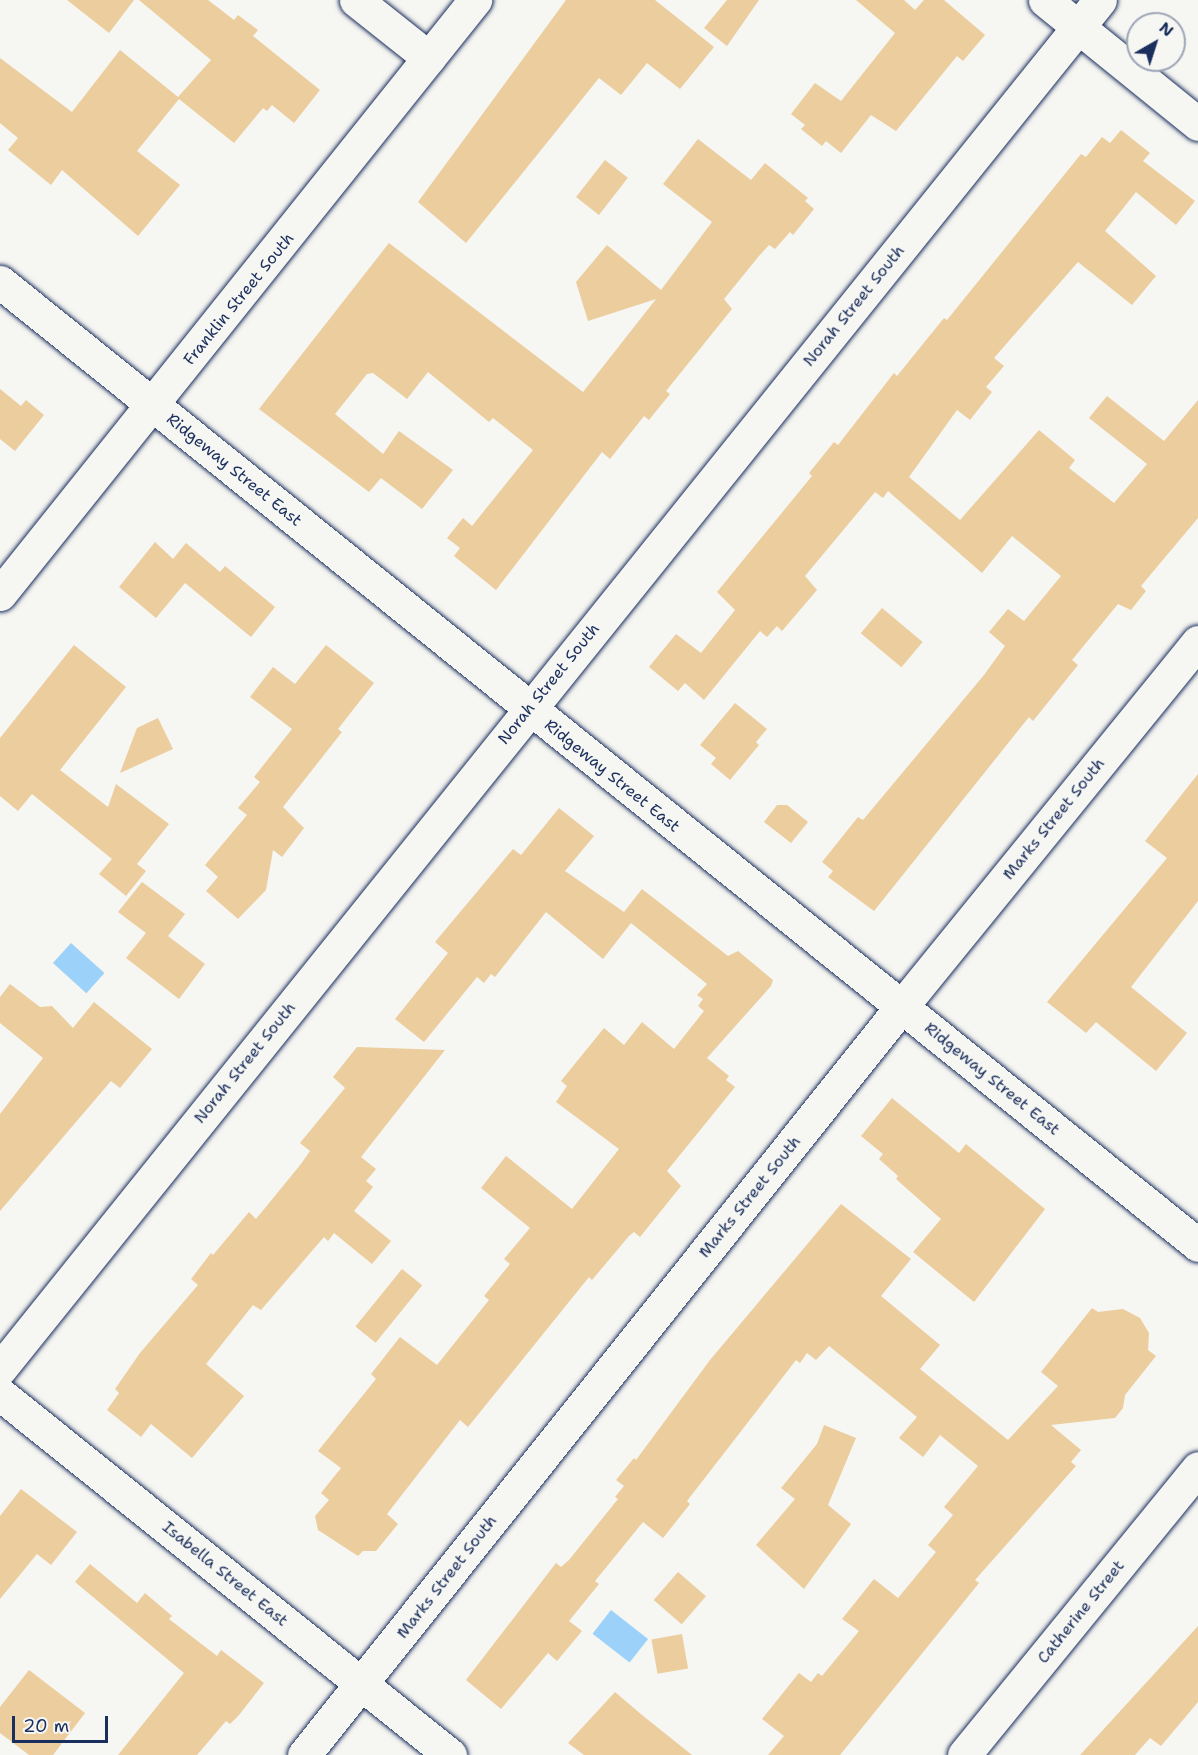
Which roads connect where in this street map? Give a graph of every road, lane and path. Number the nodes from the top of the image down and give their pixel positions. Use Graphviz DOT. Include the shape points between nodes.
graph roads {
  1 [pos="356,0"];
  2 [pos="475,0"];
  3 [pos="1045,0"];
  4 [pos="1100,0"];
  5 [pos="1078,27"];
  6 [pos="429,58"];
  7 [pos="1198,124"];
  8 [pos="0,282"];
  9 [pos="154,405"];
  10 [pos="0,594"];
  11 [pos="1198,642"];
  12 [pos="529,709"];
  13 [pos="902,1006"];
  14 [pos="1198,1245"];
  15 [pos="0,1369"];
  16 [pos="0,1394"];
  17 [pos="1198,1468"];
  18 [pos="362,1684"];
  19 [pos="304,1755"];
  20 [pos="450,1755"];
  21 [pos="964,1755"];
  1 -- 6 [label="street"];
  2 -- 6 [label="street, Franklin Street South"];
  3 -- 5 [label="street"];
  4 -- 5 [label="street, Norah Street South"];
  5 -- 7 [label="street"];
  5 -- 12 [label="street, Norah Street South"];
  6 -- 9 [label="street, Franklin Street South"];
  8 -- 9 [label="street, Ridgeway Street East"];
  9 -- 10 [label="street, Franklin Street South"];
  9 -- 12 [label="street, Ridgeway Street East"];
  11 -- 13 [label="street, Marks Street South"];
  12 -- 13 [label="street, Ridgeway Street East"];
  12 -- 15 [label="street, Norah Street South"];
  13 -- 14 [label="street, Ridgeway Street East"];
  13 -- 18 [label="street, Marks Street South"];
  16 -- 18 [label="street, Isabella Street East"];
  17 -- 21 [label="street, Catherine Street"];
  18 -- 19 [label="street, Marks Street South"];
  18 -- 20 [label="street, Isabella Street East"];
}
